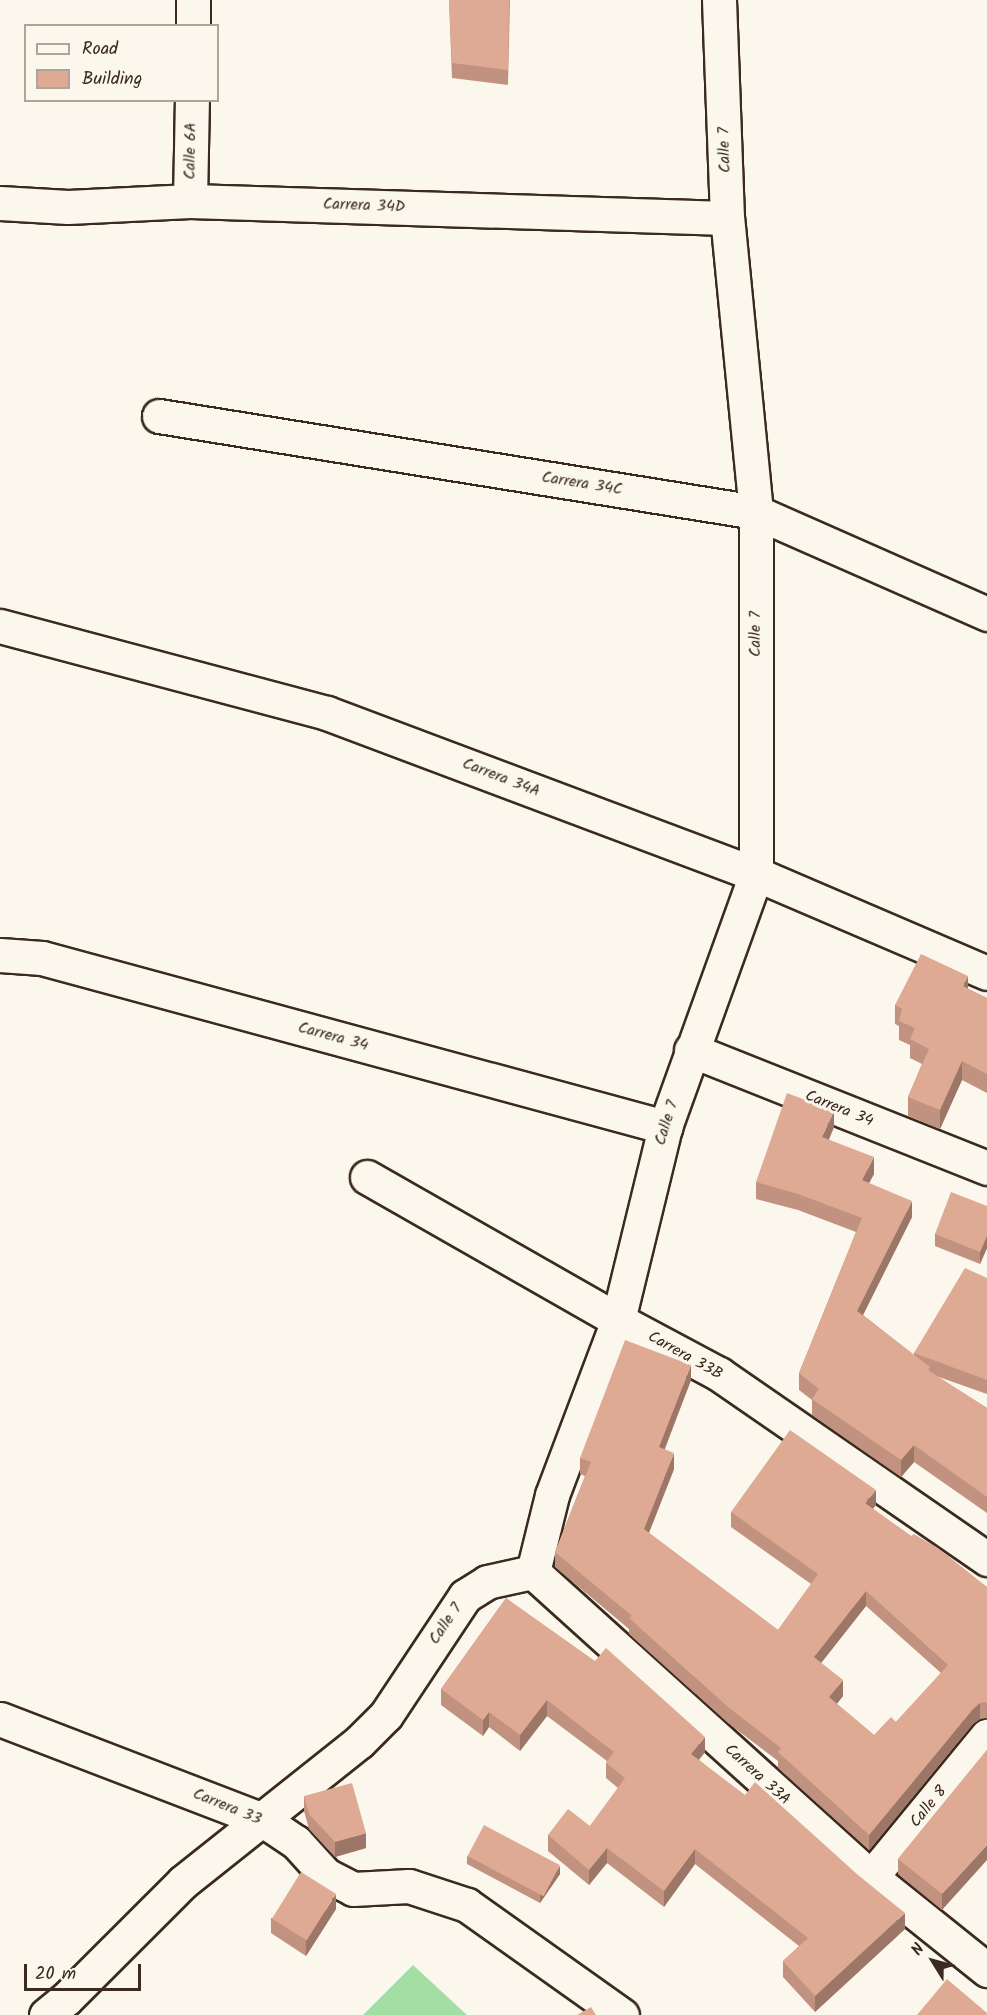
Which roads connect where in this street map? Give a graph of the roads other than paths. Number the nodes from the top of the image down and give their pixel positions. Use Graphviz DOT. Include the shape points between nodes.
graph roads {
  1 [pos="193,0"];
  2 [pos="719,0"];
  3 [pos="193,24"];
  4 [pos="192,102"];
  5 [pos="190,201"];
  6 [pos="0,203"];
  7 [pos="727,218"];
  8 [pos="159,416"];
  9 [pos="756,512"];
  10 [pos="987,614"];
  11 [pos="0,626"];
  12 [pos="756,874"];
  13 [pos="0,955"];
  14 [pos="987,973"];
  15 [pos="691,1050"];
  16 [pos="665,1127"];
  17 [pos="987,1168"];
  18 [pos="367,1177"];
  19 [pos="618,1320"];
  20 [pos="987,1559"];
  21 [pos="533,1572"];
  22 [pos="0,1719"];
  23 [pos="987,1736"];
  24 [pos="263,1820"];
  25 [pos="871,1877"];
  26 [pos="987,1970"];
  27 [pos="46,2015"];
  28 [pos="622,2015"];
  1 -- 3 [label="street"];
  2 -- 7 [label="street, Calle 7"];
  4 -- 5 [label="street, Calle 6A"];
  5 -- 6 [label="street, Carrera 34D" via="68,207"];
  5 -- 7 [label="street, Carrera 34D"];
  7 -- 9 [label="street, Calle 7"];
  8 -- 9 [label="street, Carrera 34C"];
  9 -- 10 [label="street, Carrera 34C"];
  9 -- 12 [label="street, Calle 7"];
  11 -- 12 [label="street, Carrera 34A" via="327,712"];
  12 -- 14 [label="street, Carrera 34A"];
  12 -- 15 [label="street, Calle 7"];
  13 -- 16 [label="street, Carrera 34" via="42,958"];
  15 -- 16 [label="street, Calle 7"];
  15 -- 17 [label="street, Carrera 34"];
  16 -- 19 [label="street, Calle 7"];
  18 -- 19 [label="street, Carrera 33B"];
  19 -- 20 [label="street, Carrera 33B" via="719,1374"];
  19 -- 21 [label="street, Calle 7" via="552,1495"];
  21 -- 24 [label="street, Calle 7" via="487,1582 465,1596 386,1715 359,1742"];
  21 -- 25 [label="street, Carrera 33A"];
  22 -- 24 [label="street, Carrera 33"];
  23 -- 25 [label="street, Calle 8"];
  24 -- 27 [label="street, Calle 7" via="183,1882"];
  24 -- 28 [label="street, Carrera 33" via="296,1842 326,1875 353,1889 409,1886 467,1905"];
  25 -- 26 [label="street, Carrera 33A"];
}
